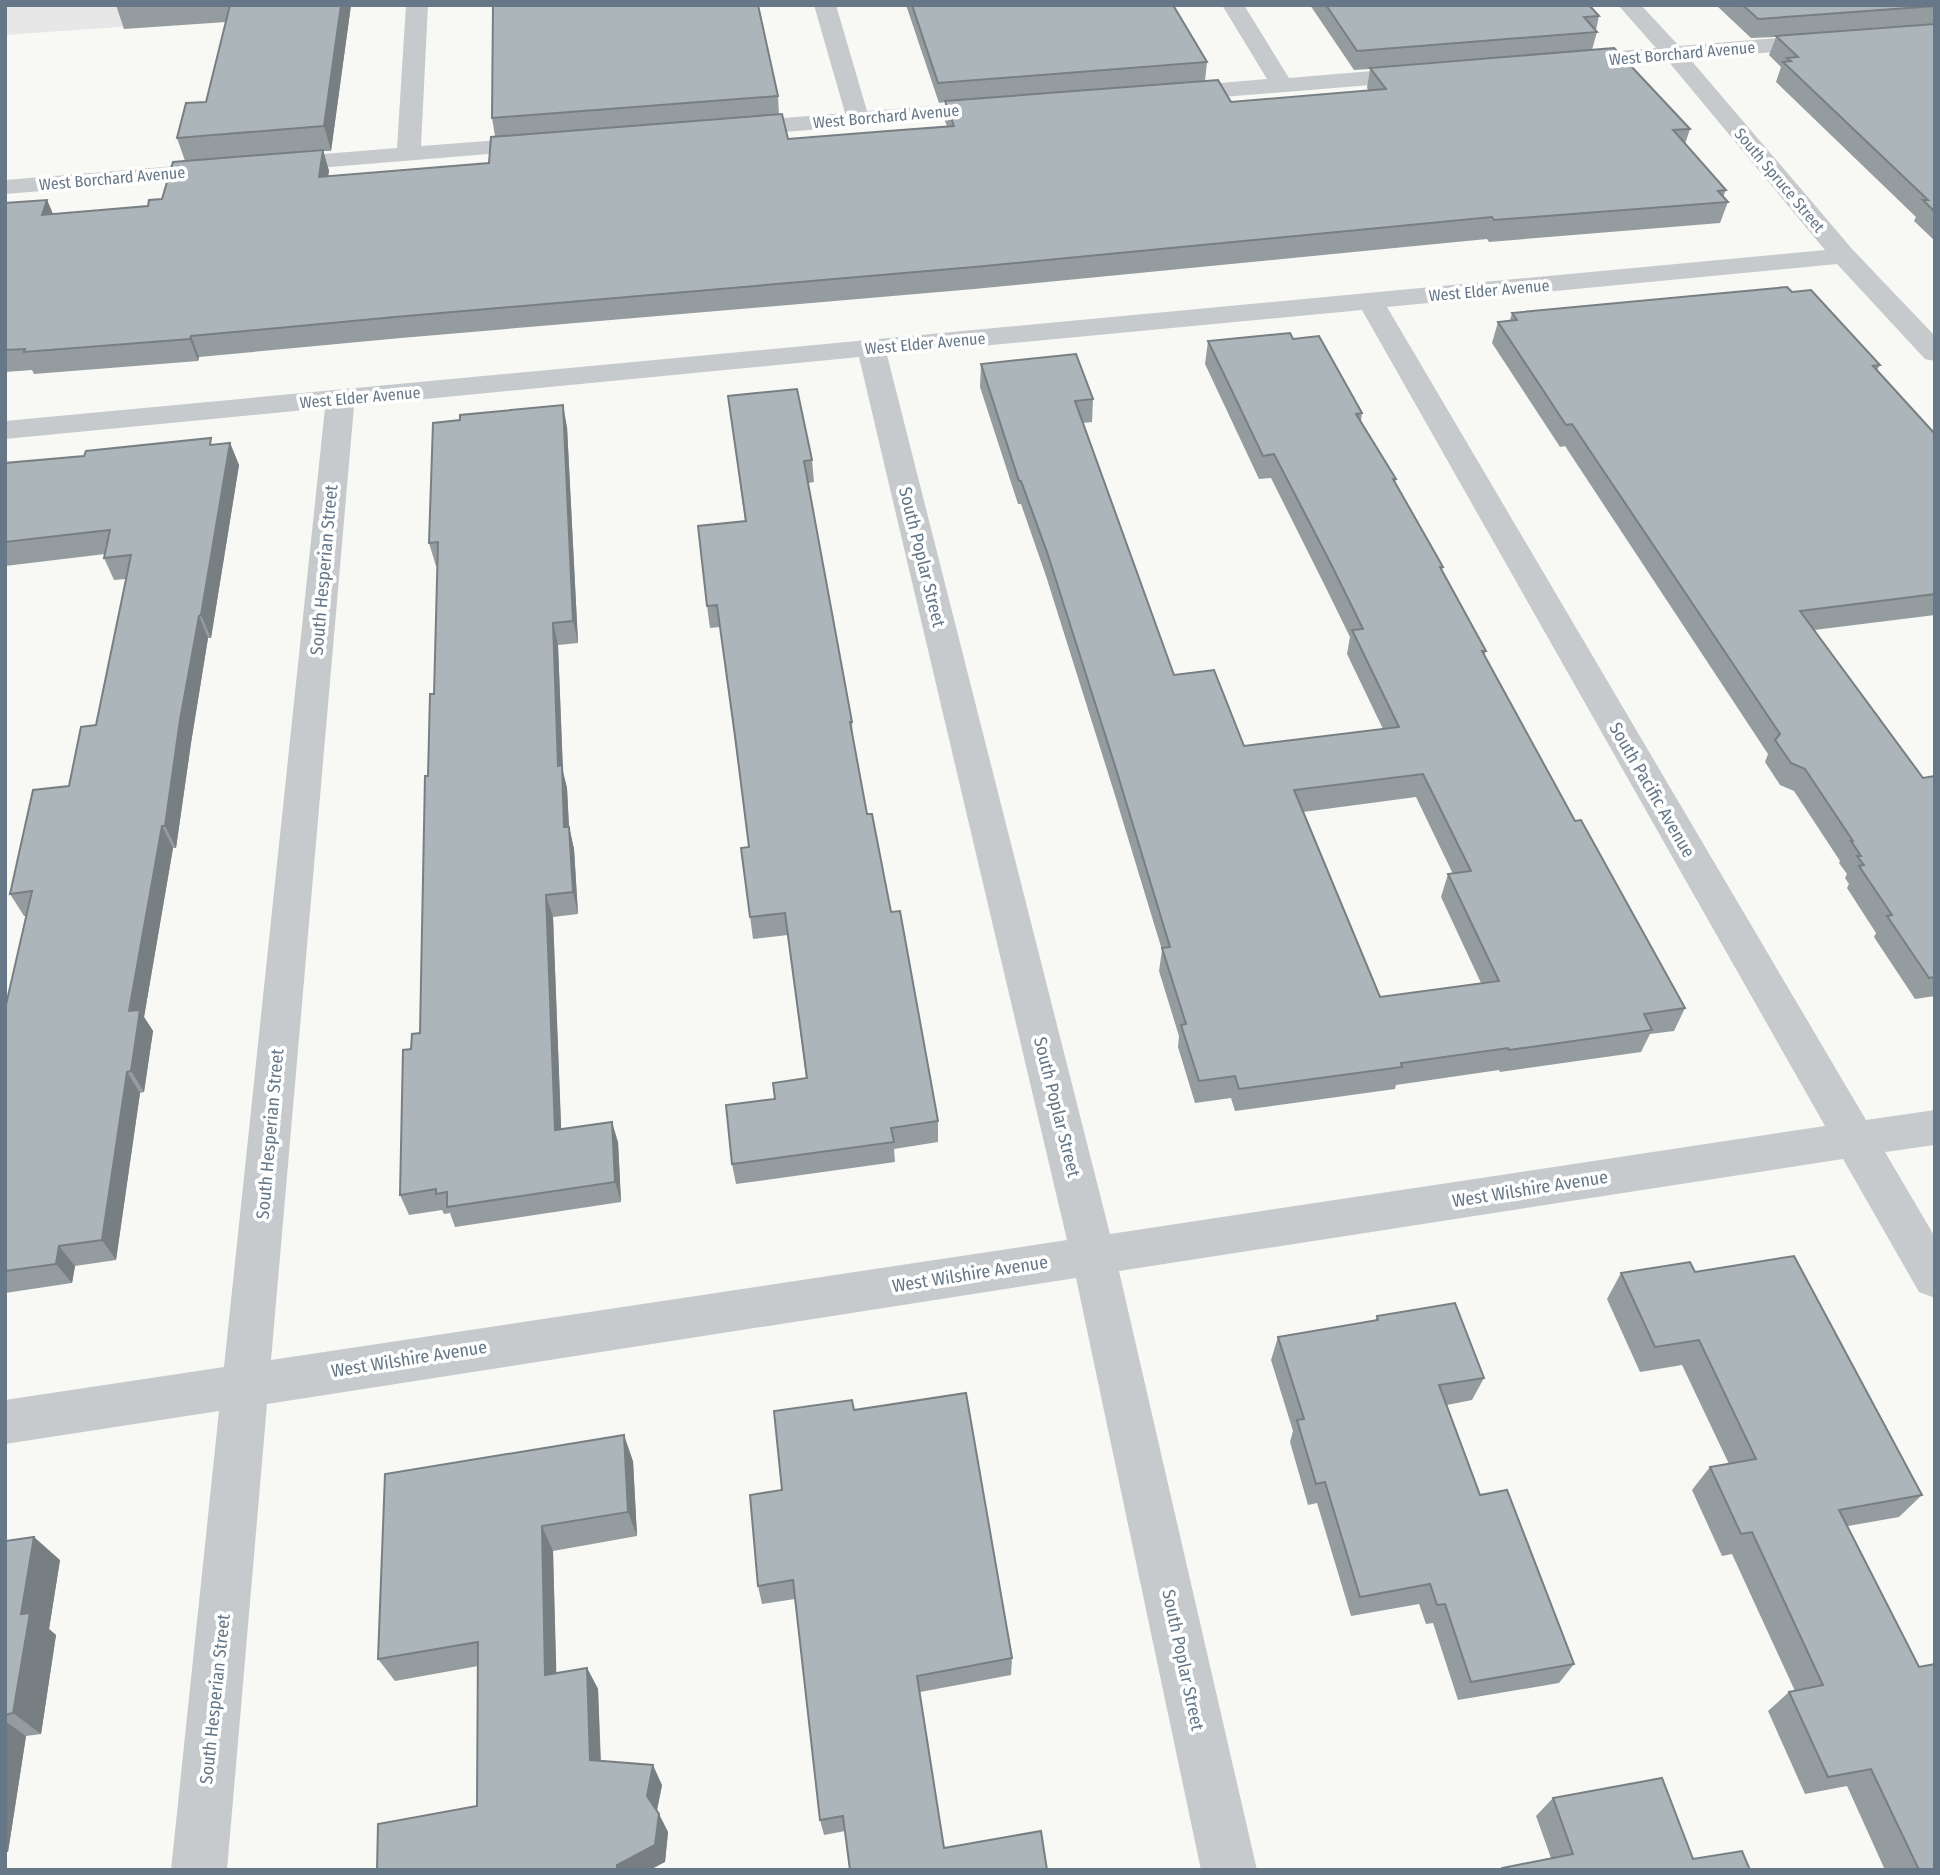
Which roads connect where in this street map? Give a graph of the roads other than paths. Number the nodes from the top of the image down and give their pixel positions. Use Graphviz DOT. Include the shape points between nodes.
graph roads {
  1 [pos="417,5"];
  2 [pos="825,5"];
  3 [pos="1233,5"];
  4 [pos="1629,5"];
  5 [pos="1852,39"];
  6 [pos="1674,54"];
  7 [pos="1552,63"];
  8 [pos="1444,72"];
  9 [pos="1282,85"];
  10 [pos="1145,96"];
  11 [pos="1022,106"];
  12 [pos="858,119"];
  13 [pos="708,131"];
  14 [pos="559,143"];
  15 [pos="409,155"];
  16 [pos="5,187"];
  17 [pos="1844,256"];
  18 [pos="1370,301"];
  19 [pos="872,348"];
  20 [pos="1935,353"];
  21 [pos="340,399"];
  22 [pos="5,430"];
  23 [pos="1935,1127"];
  24 [pos="1854,1140"];
  25 [pos="1093,1255"];
  26 [pos="1935,1278"];
  27 [pos="246,1384"];
  28 [pos="5,1422"];
  29 [pos="199,1870"];
  30 [pos="1229,1870"];
  1 -- 15 [label="street"];
  2 -- 12 [label="street"];
  3 -- 9 [label="street"];
  4 -- 6 [label="street, South Spruce Street"];
  5 -- 6 [label="street, West Borchard Avenue"];
  6 -- 7 [label="street, West Borchard Avenue"];
  6 -- 17 [label="street, South Spruce Street"];
  8 -- 9 [label="street"];
  9 -- 10 [label="street"];
  11 -- 12 [label="street, West Borchard Avenue"];
  12 -- 13 [label="street, West Borchard Avenue"];
  14 -- 15 [label="street, West Borchard Avenue"];
  15 -- 16 [label="street, West Borchard Avenue"];
  17 -- 18 [label="street, West Elder Avenue"];
  17 -- 20 [label="street, South Spruce Street"];
  18 -- 19 [label="street, West Elder Avenue"];
  18 -- 24 [label="street, South Pacific Avenue"];
  19 -- 21 [label="street, West Elder Avenue"];
  19 -- 25 [label="street, South Poplar Street"];
  21 -- 22 [label="street, West Elder Avenue"];
  21 -- 27 [label="street, South Hesperian Street"];
  23 -- 24 [label="street, West Wilshire Avenue"];
  24 -- 25 [label="street, West Wilshire Avenue"];
  24 -- 26 [label="street, South Pacific Avenue"];
  25 -- 27 [label="street, West Wilshire Avenue"];
  25 -- 30 [label="street, South Poplar Street"];
  27 -- 28 [label="street, West Wilshire Avenue"];
  27 -- 29 [label="street, South Hesperian Street"];
}
